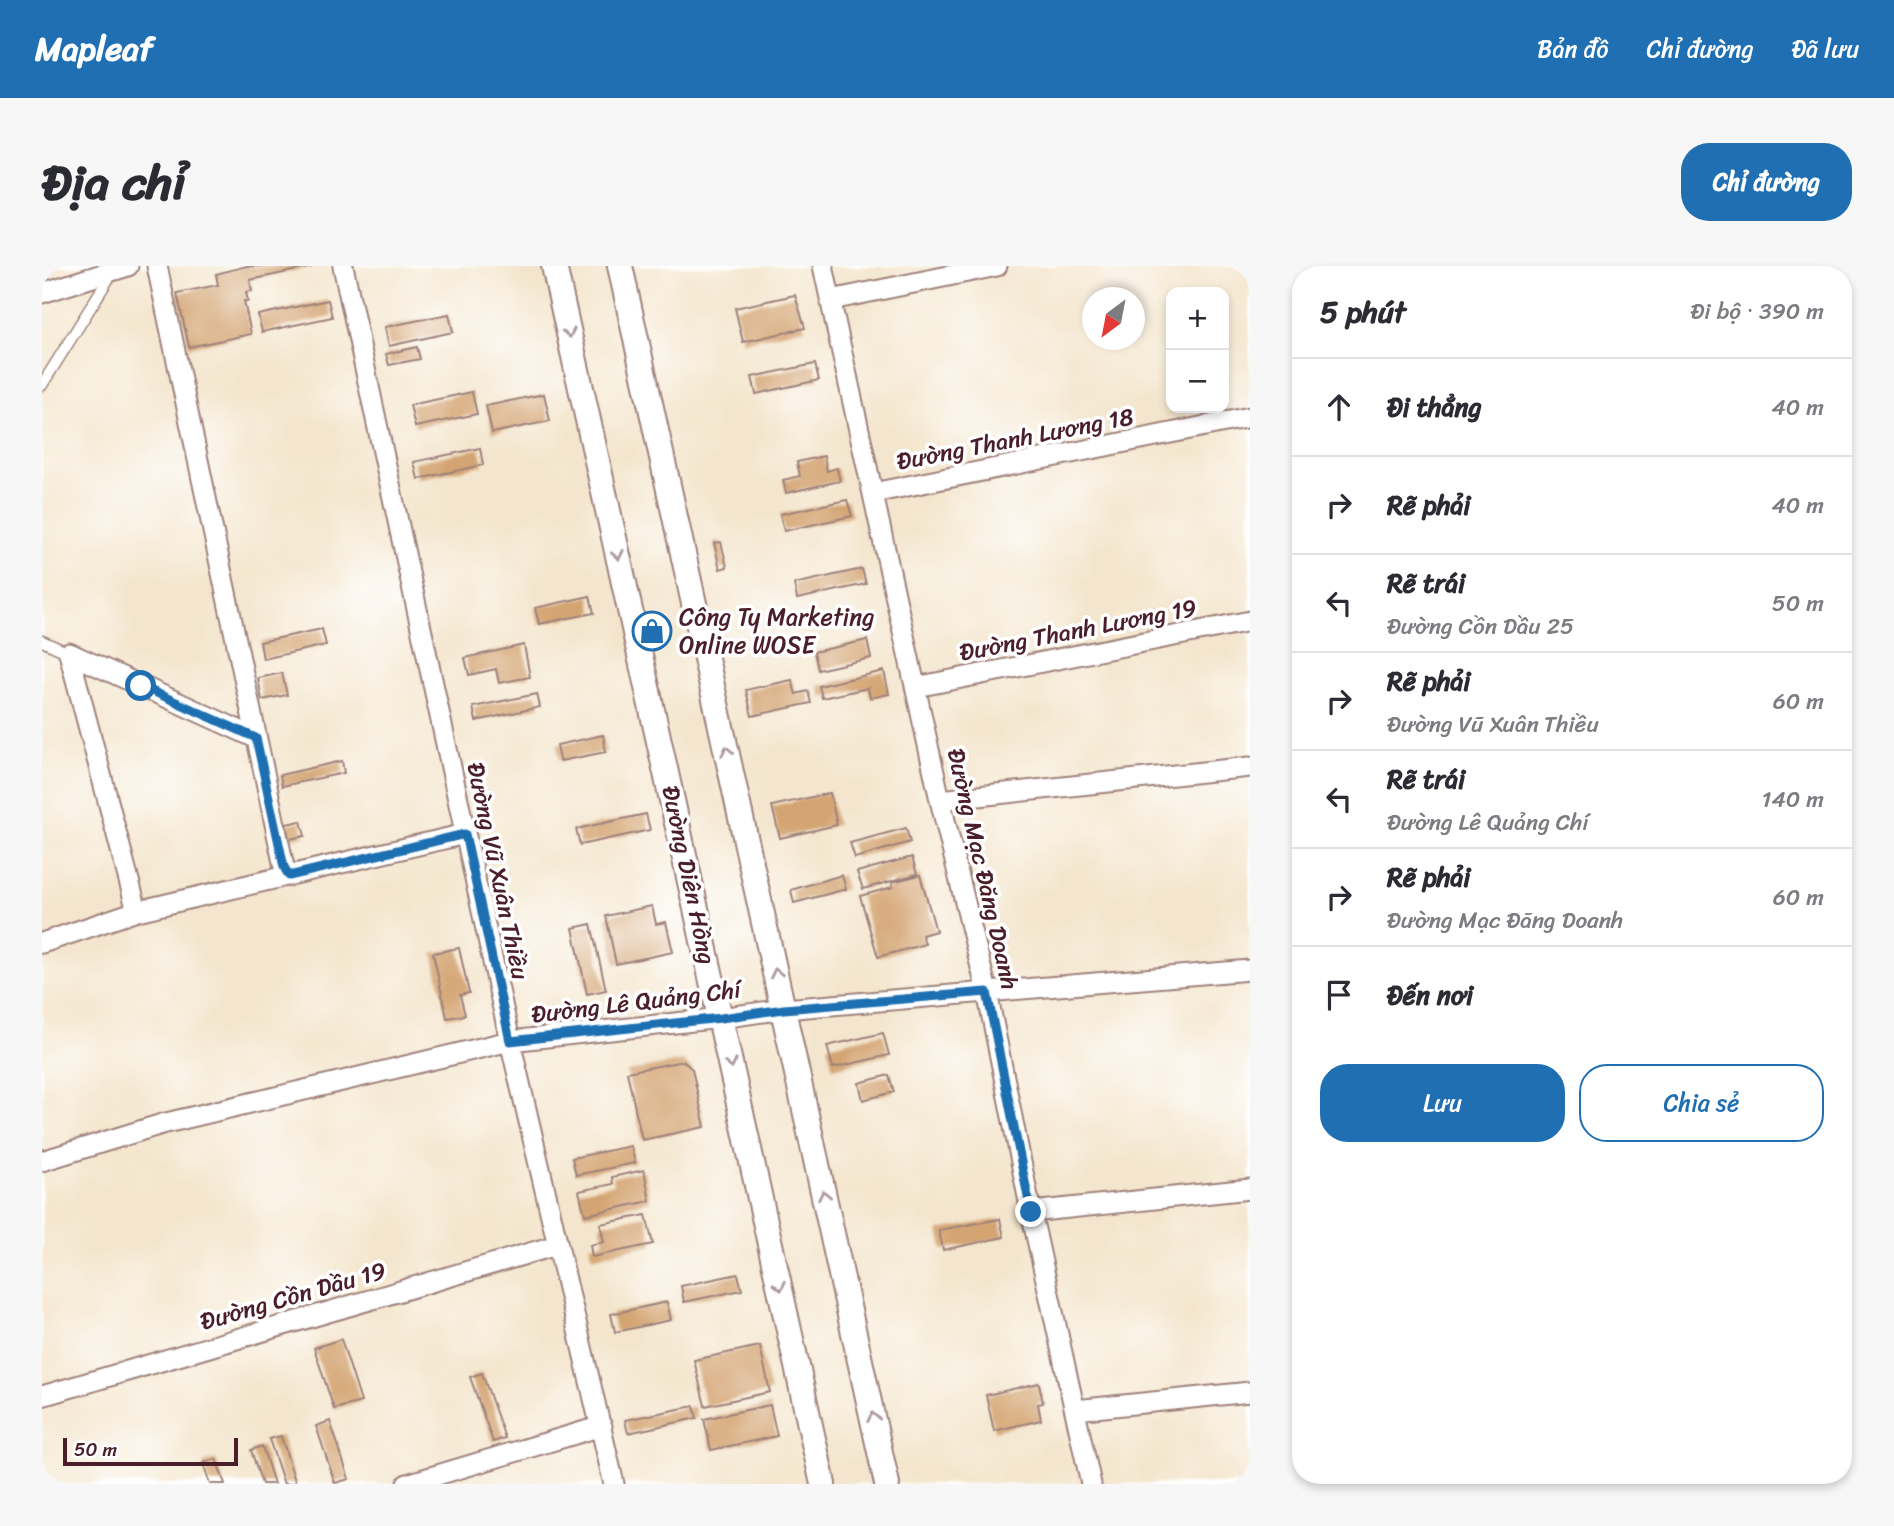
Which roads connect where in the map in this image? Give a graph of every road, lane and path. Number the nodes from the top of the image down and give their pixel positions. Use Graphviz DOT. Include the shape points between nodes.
graph roads {
  1 [pos="157,266"];
  2 [pos="342,266"];
  3 [pos="554,266"];
  4 [pos="620,266"];
  5 [pos="823,266"];
  6 [pos="997,266"];
  7 [pos="120,268"];
  8 [pos="42,293"];
  9 [pos="831,300"];
  10 [pos="42,385"];
  11 [pos="1250,417"];
  12 [pos="873,493"];
  13 [pos="1250,621"];
  14 [pos="42,641"];
  15 [pos="69,653"];
  16 [pos="915,687"];
  17 [pos="256,738"];
  18 [pos="1250,767"];
  19 [pos="940,800"];
  20 [pos="465,834"];
  21 [pos="289,876"];
  22 [pos="137,911"];
  23 [pos="42,943"];
  24 [pos="1250,970"];
  25 [pos="987,992"];
  26 [pos="784,1009"];
  27 [pos="721,1018"];
  28 [pos="510,1041"];
  29 [pos="42,1161"];
  30 [pos="1250,1189"];
  31 [pos="1031,1212"];
  32 [pos="557,1245"];
  33 [pos="1250,1392"];
  34 [pos="42,1396"];
  35 [pos="1075,1410"];
  36 [pos="601,1426"];
  37 [pos="407,1484"];
  38 [pos="614,1484"];
  39 [pos="823,1484"];
  40 [pos="887,1484"];
  41 [pos="1091,1484"];
  1 -- 17 [label="street"];
  2 -- 20 [label="street, Đường Vũ Xuân Thiều"];
  3 -- 27 [label="street, Đường Diên Hồng, one-way"];
  26 -- 4 [label="street, one-way"];
  5 -- 9 [label="street, Đường Mạc Đăng Doanh"];
  6 -- 9 [label="street"];
  7 -- 8 [label="street"];
  7 -- 10 [label="lane"];
  9 -- 12 [label="street, Đường Mạc Đăng Doanh"];
  11 -- 12 [label="street, Đường Thanh Lương 18"];
  12 -- 16 [label="street, Đường Mạc Đăng Doanh"];
  13 -- 16 [label="street, Đường Thanh Lương 19"];
  14 -- 15 [label="lane"];
  15 -- 17 [label="street"];
  15 -- 22 [label="street"];
  16 -- 19 [label="street, Đường Mạc Đăng Doanh"];
  17 -- 21 [label="street"];
  18 -- 19 [label="street"];
  19 -- 25 [label="street, Đường Mạc Đăng Doanh"];
  20 -- 21 [label="street"];
  20 -- 28 [label="street, Đường Vũ Xuân Thiều"];
  21 -- 22 [label="street"];
  22 -- 23 [label="street"];
  24 -- 25 [label="street, Đường Lê Quảng Chí"];
  25 -- 26 [label="street, Đường Lê Quảng Chí"];
  25 -- 31 [label="street, Đường Mạc Đăng Doanh"];
  26 -- 27 [label="street, Đường Lê Quảng Chí"];
  40 -- 26 [label="street, one-way"];
  27 -- 28 [label="street, Đường Lê Quảng Chí"];
  27 -- 39 [label="street, Đường Diên Hồng, one-way"];
  28 -- 29 [label="street, Đường Lê Quảng Chí" via="163,1124"];
  28 -- 32 [label="street, Đường Vũ Xuân Thiều"];
  30 -- 31 [label="street"];
  31 -- 35 [label="street, Đường Mạc Đăng Doanh"];
  32 -- 34 [label="street, Đường Cồn Dầu 19"];
  32 -- 36 [label="street, Đường Vũ Xuân Thiều"];
  33 -- 35 [label="street"];
  35 -- 41 [label="street, Đường Mạc Đăng Doanh"];
  36 -- 37 [label="street"];
  36 -- 38 [label="street, Đường Vũ Xuân Thiều"];
}
